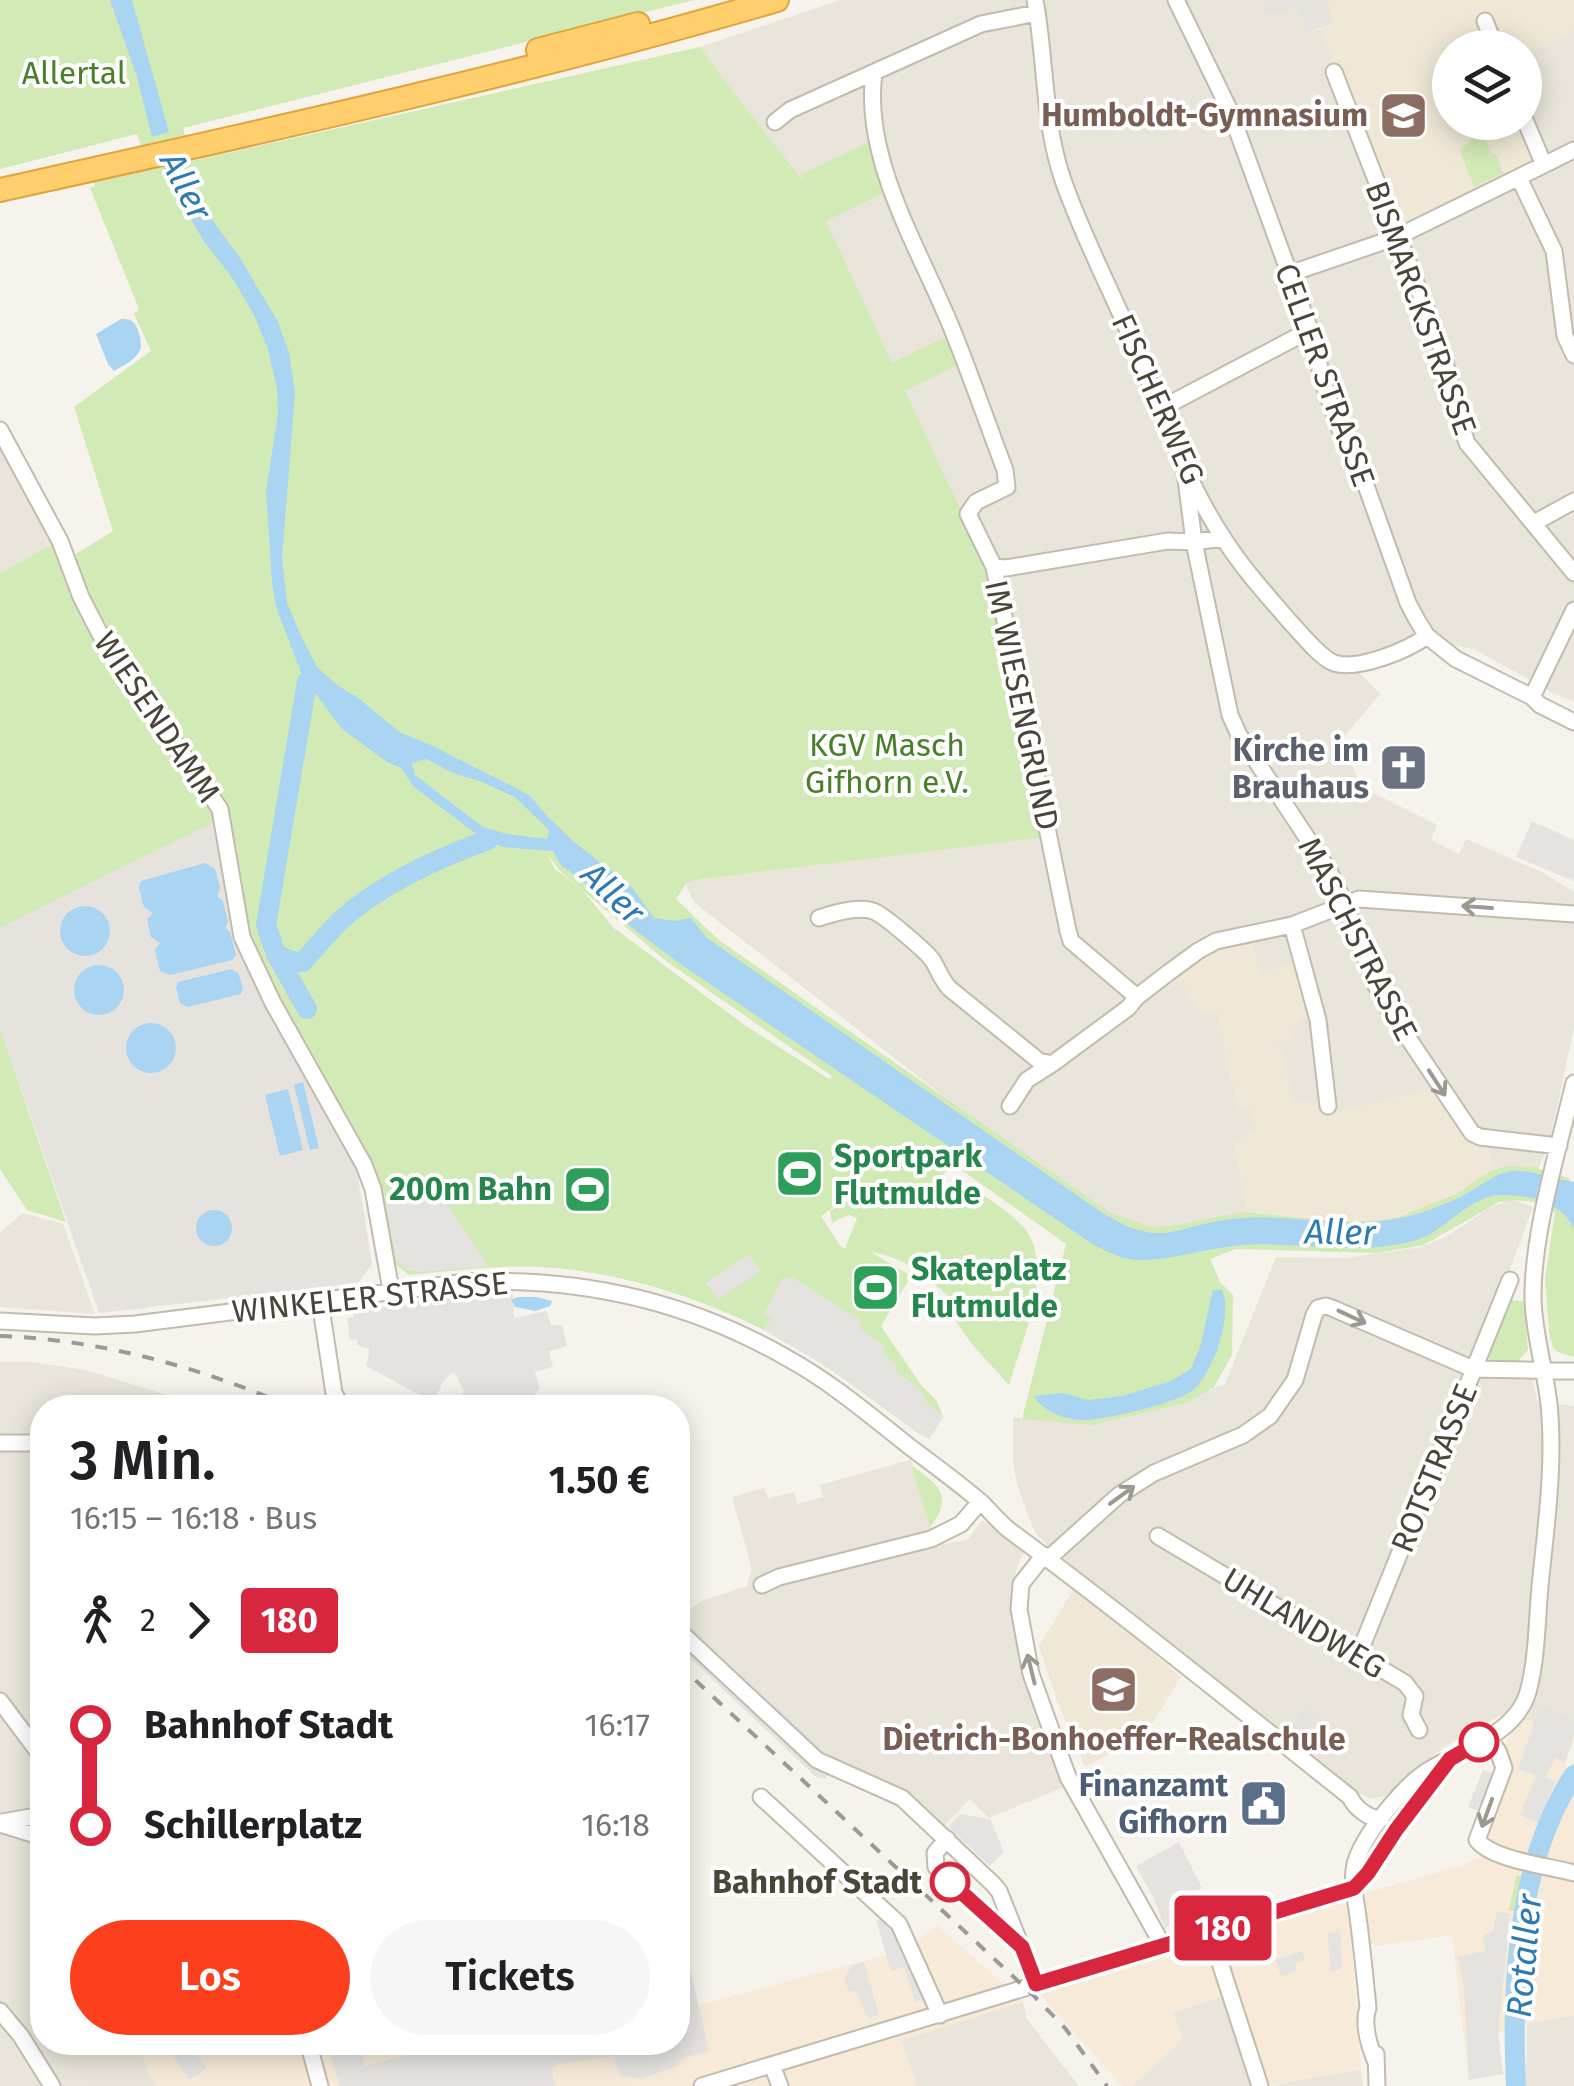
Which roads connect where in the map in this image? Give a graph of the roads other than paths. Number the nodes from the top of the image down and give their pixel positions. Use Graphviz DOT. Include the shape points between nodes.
graph roads {
  1 [pos="722,0"];
  2 [pos="777,0"];
  3 [pos="1176,0"];
  4 [pos="1036,7"];
  5 [pos="1485,21"];
  6 [pos="1489,30"];
  7 [pos="1334,72"];
  8 [pos="874,73"];
  9 [pos="775,122"];
  10 [pos="1533,140"];
  11 [pos="189,142"];
  12 [pos="1574,150"];
  13 [pos="145,152"];
  14 [pos="1544,165"];
  15 [pos="1519,178"];
  16 [pos="0,179"];
  17 [pos="0,190"];
  18 [pos="1397,237"];
  19 [pos="1289,274"];
  20 [pos="1310,330"];
  21 [pos="1574,355"];
  22 [pos="1162,408"];
  23 [pos="0,430"];
  24 [pos="1184,467"];
  25 [pos="1574,501"];
  26 [pos="1534,523"];
  27 [pos="1223,538"];
  28 [pos="1194,542"];
  29 [pos="994,568"];
  30 [pos="1574,573"];
  31 [pos="1574,610"];
  32 [pos="1427,636"];
  33 [pos="1532,697"];
  34 [pos="1574,712"];
  35 [pos="1574,722"];
  36 [pos="1345,904"];
  37 [pos="1574,914"];
  38 [pos="819,918"];
  39 [pos="1292,925"];
  40 [pos="1137,998"];
  41 [pos="1052,1064"];
  42 [pos="1574,1083"];
  43 [pos="1010,1106"];
  44 [pos="1328,1106"];
  45 [pos="1559,1146"];
  46 [pos="1510,1280"];
  47 [pos="391,1290"];
  48 [pos="320,1301"];
  49 [pos="0,1321"];
  50 [pos="1473,1370"];
  51 [pos="1574,1370"];
  52 [pos="1542,1371"];
  53 [pos="335,1395"];
  54 [pos="30,1443"];
  55 [pos="0,1444"];
  56 [pos="980,1502"];
  57 [pos="1158,1536"];
  58 [pos="1046,1556"];
  59 [pos="762,1585"];
  60 [pos="690,1641"];
  61 [pos="1358,1656"];
  62 [pos="0,1701"];
  63 [pos="1419,1730"];
  64 [pos="1488,1737"];
  65 [pos="30,1741"];
  66 [pos="1450,1759"];
  67 [pos="761,1797"];
  68 [pos="30,1817"];
  69 [pos="1381,1819"];
  70 [pos="0,1823"];
  71 [pos="1396,1830"];
  72 [pos="30,1832"];
  73 [pos="947,1839"];
  74 [pos="1574,1872"];
  75 [pos="1354,1888"];
  76 [pos="1210,1932"];
  77 [pos="1160,1946"];
  78 [pos="1022,1947"];
  79 [pos="1036,1984"];
  80 [pos="0,2011"];
  81 [pos="940,2015"];
  82 [pos="30,2054"];
  83 [pos="30,2055"];
  84 [pos="312,2055"];
  85 [pos="772,2065"];
  86 [pos="44,2083"];
  87 [pos="320,2086"];
  88 [pos="702,2086"];
  89 [pos="780,2086"];
  90 [pos="1260,2086"];
  91 [pos="1377,2086"];
  1 -- 11 [label="highway"];
  2 -- 11 [label="highway" via="518,72"];
  3 -- 19 [label="street, CELLER STRASSE" via="1230,110"];
  4 -- 8 [label="street" via="981,24"];
  4 -- 22 [label="street, FISCHERWEG" via="1062,178"];
  5 -- 6 [label="street"];
  7 -- 18 [label="street, BISMARCKSTRASSE"];
  8 -- 9 [label="street"];
  8 -- 29 [label="street, IM WIESENGRUND" via="874,120 893,194 954,332 1004,470 1006,487 976,502 968,514"];
  10 -- 14 [label="street"];
  11 -- 13 [label="highway"];
  12 -- 14 [label="street"];
  13 -- 16 [label="highway"];
  13 -- 17 [label="highway"];
  14 -- 15 [label="street"];
  15 -- 18 [label="street"];
  15 -- 21 [label="street" via="1554,251 1565,336"];
  18 -- 19 [label="street"];
  18 -- 26 [label="street, BISMARCKSTRASSE" via="1443,352 1467,443"];
  19 -- 20 [label="street, CELLER STRASSE"];
  20 -- 22 [label="street"];
  20 -- 32 [label="street, CELLER STRASSE" via="1346,446"];
  22 -- 24 [label="street, FISCHERWEG"];
  23 -- 47 [label="street, WIESENDAMM" via="60,541 100,634 220,809 242,936 364,1166"];
  24 -- 27 [label="street, FISCHERWEG"];
  24 -- 28 [label="street, MASCHSTRASSE"];
  25 -- 26 [label="street"];
  26 -- 30 [label="street, BISMARCKSTRASSE"];
  27 -- 28 [label="street"];
  27 -- 32 [label="street, FISCHERWEG" via="1333,663 1366,662"];
  28 -- 29 [label="street"];
  28 -- 36 [label="street, MASCHSTRASSE" via="1230,715"];
  29 -- 40 [label="street, IM WIESENGRUND" via="1068,931"];
  31 -- 33 [label="street"];
  32 -- 33 [label="street, CELLER STRASSE" via="1456,659"];
  33 -- 34 [label="street, CELLER STRASSE"];
  33 -- 35 [label="street, CELLER STRASSE"];
  37 -- 36 [label="street, one-way" via="1360,899"];
  36 -- 39 [label="street"];
  36 -- 45 [label="street, MASCHSTRASSE, one-way" via="1388,1008 1472,1134"];
  38 -- 41 [label="street" via="878,914 932,959 949,988 1038,1060"];
  39 -- 40 [label="street" via="1216,940"];
  39 -- 44 [label="street" via="1318,1020"];
  40 -- 41 [label="street"];
  41 -- 43 [label="street" via="1027,1080"];
  42 -- 45 [label="street"];
  45 -- 52 [label="street" via="1534,1270"];
  46 -- 50 [label="street, ROTSTRASSE"];
  47 -- 48 [label="street, WINKELER STRASSE"];
  47 -- 56 [label="street, WINKELER STRASSE" via="522,1280 653,1300 791,1360"];
  48 -- 49 [label="street, WINKELER STRASSE" via="123,1325"];
  48 -- 53 [label="street"];
  50 -- 52 [label="street"];
  58 -- 50 [label="street, one-way" via="1154,1473 1244,1435 1270,1416 1295,1380 1318,1308 1332,1308"];
  50 -- 61 [label="street, ROTSTRASSE"];
  51 -- 52 [label="street"];
  52 -- 64 [label="street" via="1551,1444 1528,1693 1516,1716"];
  54 -- 55 [label="street"];
  56 -- 58 [label="street, WINKELER STRASSE"];
  56 -- 59 [label="street" via="961,1524 931,1539"];
  57 -- 61 [label="street, UHLANDWEG"];
  58 -- 69 [label="street, WINKELER STRASSE" via="1353,1804"];
  77 -- 58 [label="street, one-way" via="1068,1777 1032,1674 1018,1609 1021,1584"];
  60 -- 73 [label="street" via="818,1760 902,1798"];
  61 -- 63 [label="street, UHLANDWEG" via="1412,1690 1411,1715"];
  62 -- 65 [label="street"];
  64 -- 66 [label="street"];
  64 -- 74 [label="street, one-way" via="1504,1768 1477,1840 1482,1847"];
  66 -- 69 [label="street" via="1420,1777"];
  66 -- 71 [label="street"];
  67 -- 81 [label="street" via="898,1924"];
  68 -- 70 [label="street"];
  69 -- 71 [label="street, WINKELER STRASSE"];
  69 -- 75 [label="street" via="1357,1858"];
  70 -- 72 [label="street"];
  71 -- 75 [label="street"];
  73 -- 78 [label="street" via="998,1891"];
  73 -- 78 [label="street" via="935,1852 936,1867"];
  75 -- 76 [label="street"];
  75 -- 91 [label="street" via="1368,2008 1377,2031"];
  76 -- 77 [label="street"];
  76 -- 90 [label="street"];
  77 -- 79 [label="street"];
  78 -- 79 [label="street"];
  79 -- 81 [label="street"];
  80 -- 82 [label="street"];
  81 -- 85 [label="street"];
  83 -- 86 [label="street"];
  84 -- 87 [label="street"];
  85 -- 88 [label="street"];
  85 -- 89 [label="street"];
}
